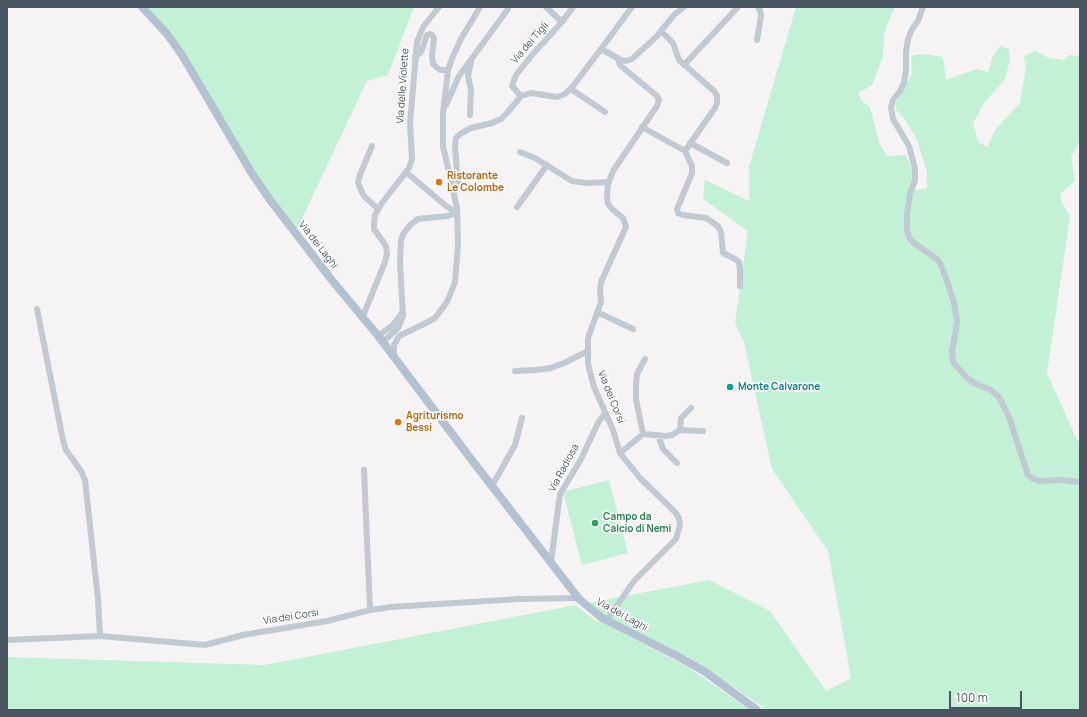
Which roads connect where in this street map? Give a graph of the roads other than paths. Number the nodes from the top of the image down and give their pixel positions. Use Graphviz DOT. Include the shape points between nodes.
graph roads {
  1 [pos="142,7"];
  2 [pos="439,7"];
  3 [pos="480,7"];
  4 [pos="546,7"];
  5 [pos="573,7"];
  6 [pos="632,7"];
  7 [pos="684,7"];
  8 [pos="738,7"];
  9 [pos="758,7"];
  10 [pos="924,7"];
  11 [pos="508,9"];
  12 [pos="562,22"];
  13 [pos="661,31"];
  14 [pos="757,40"];
  15 [pos="601,49"];
  16 [pos="415,56"];
  17 [pos="473,57"];
  18 [pos="618,59"];
  19 [pos="684,65"];
  20 [pos="448,70"];
  21 [pos="457,79"];
  22 [pos="468,80"];
  23 [pos="571,89"];
  24 [pos="521,96"];
  25 [pos="605,112"];
  26 [pos="443,113"];
  27 [pos="470,116"];
  28 [pos="642,127"];
  29 [pos="690,143"];
  30 [pos="372,146"];
  31 [pos="685,151"];
  32 [pos="520,152"];
  33 [pos="727,163"];
  34 [pos="547,165"];
  35 [pos="406,172"];
  36 [pos="608,182"];
  37 [pos="454,194"];
  38 [pos="517,207"];
  39 [pos="378,209"];
  40 [pos="458,213"];
  41 [pos="740,286"];
  42 [pos="37,309"];
  43 [pos="596,312"];
  44 [pos="362,316"];
  45 [pos="633,329"];
  46 [pos="399,336"];
  47 [pos="382,341"];
  48 [pos="588,351"];
  49 [pos="394,358"];
  50 [pos="645,359"];
  51 [pos="514,371"];
  52 [pos="691,408"];
  53 [pos="606,413"];
  54 [pos="522,418"];
  55 [pos="680,430"];
  56 [pos="703,431"];
  57 [pos="643,434"];
  58 [pos="658,435"];
  59 [pos="620,453"];
  60 [pos="677,463"];
  61 [pos="364,470"];
  62 [pos="1080,482"];
  63 [pos="492,486"];
  64 [pos="551,562"];
  65 [pos="578,598"];
  66 [pos="370,610"];
  67 [pos="606,620"];
  68 [pos="100,636"];
  69 [pos="7,640"];
  70 [pos="757,710"];
  1 -- 44 [label="main road, Via dei Laghi" via="167,34 184,58 270,200"];
  2 -- 16 [label="street, Via delle Violette" via="422,30"];
  3 -- 20 [label="street" via="455,49"];
  4 -- 12 [label="street, Via dei Tigli"];
  5 -- 12 [label="street"];
  6 -- 15 [label="street"];
  7 -- 13 [label="street"];
  8 -- 19 [label="street"];
  9 -- 14 [label="street" via="761,16"];
  10 -- 62 [label="street" via="908,39 904,83 891,107 893,119 909,146 915,168 915,180 907,214 909,237 938,260 942,267 957,320 952,350 953,362 966,378 999,397 1028,475 1037,481"];
  11 -- 17 [label="street"];
  12 -- 24 [label="street, Via dei Tigli" via="518,72 512,86"];
  13 -- 18 [label="street" via="632,59"];
  13 -- 19 [label="street" via="672,42 676,56"];
  15 -- 18 [label="street"];
  15 -- 23 [label="street"];
  16 -- 20 [label="street" via="421,52 427,35 431,34 434,38 433,64 440,70"];
  16 -- 35 [label="street, Via delle Violette" via="410,123 412,159"];
  17 -- 21 [label="street"];
  17 -- 22 [label="street"];
  18 -- 28 [label="street, Via dei Corsi" via="621,66 658,98 657,104"];
  19 -- 29 [label="street" via="714,91 717,99 715,108"];
  20 -- 26 [label="street"];
  21 -- 22 [label="street"];
  21 -- 26 [label="street"];
  22 -- 27 [label="street" via="471,92"];
  23 -- 24 [label="street" via="557,98 531,93"];
  23 -- 25 [label="street"];
  24 -- 37 [label="street" via="501,119 470,128 458,136 455,149 458,184"];
  26 -- 37 [label="street" via="443,146"];
  28 -- 31 [label="street"];
  28 -- 36 [label="street, Via dei Corsi"];
  29 -- 31 [label="street"];
  29 -- 33 [label="street"];
  30 -- 39 [label="street" via="358,182 364,196"];
  31 -- 41 [label="street" via="692,172 678,213 706,218 718,226 723,253 739,264"];
  32 -- 34 [label="street"];
  34 -- 36 [label="street" via="576,183"];
  34 -- 38 [label="street"];
  35 -- 39 [label="street"];
  35 -- 40 [label="street"];
  36 -- 43 [label="street, Via dei Corsi" via="608,204 624,218 626,227 601,282 601,300"];
  37 -- 40 [label="street"];
  39 -- 44 [label="street" via="374,218 375,232 386,246 387,254"];
  40 -- 46 [label="street" via="457,268 450,295 432,320"];
  40 -- 47 [label="street" via="418,219 409,225 403,234 400,263 403,310 396,331"];
  42 -- 68 [label="street" via="63,440 66,450 85,480"];
  43 -- 45 [label="street"];
  43 -- 48 [label="street, Via dei Corsi" via="588,338"];
  44 -- 47 [label="main road, Via dei Laghi"];
  46 -- 47 [label="street"];
  46 -- 49 [label="street" via="394,344"];
  47 -- 49 [label="main road, Via dei Laghi"];
  48 -- 51 [label="street" via="555,367"];
  48 -- 53 [label="street, Via dei Corsi" via="592,378"];
  49 -- 63 [label="main road, Via dei Laghi"];
  50 -- 57 [label="street" via="637,374 636,385"];
  52 -- 55 [label="street" via="681,418"];
  53 -- 59 [label="street, Via dei Corsi"];
  53 -- 64 [label="street, Via Radiosa" via="599,421 580,462 560,494"];
  54 -- 63 [label="street" via="515,445"];
  55 -- 56 [label="street"];
  55 -- 58 [label="street" via="670,435"];
  57 -- 58 [label="street"];
  57 -- 59 [label="street"];
  58 -- 60 [label="street" via="663,449"];
  59 -- 67 [label="street, Via dei Corsi" via="640,478 675,512 680,525 676,539 634,581"];
  61 -- 66 [label="street"];
  63 -- 64 [label="main road, Via dei Laghi"];
  64 -- 65 [label="main road, Via dei Laghi"];
  65 -- 66 [label="street, Via dei Corsi" via="519,599"];
  65 -- 67 [label="main road, Via dei Laghi"];
  66 -- 68 [label="street, Via dei Corsi" via="327,621 246,634 205,645"];
  67 -- 70 [label="main road, Via dei Laghi" via="700,669"];
  68 -- 69 [label="street, Via dei Corsi"];
}
